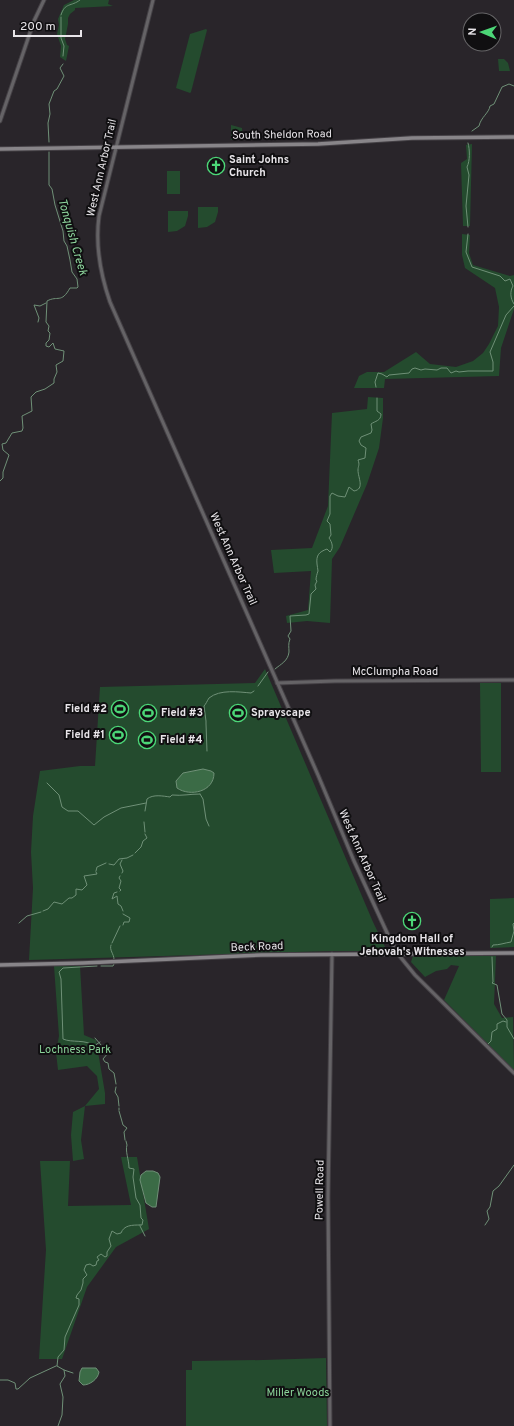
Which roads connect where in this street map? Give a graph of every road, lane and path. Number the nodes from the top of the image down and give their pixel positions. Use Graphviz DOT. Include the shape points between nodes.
graph roads {
  1 [pos="44,0"];
  2 [pos="153,0"];
  3 [pos="0,121"];
  4 [pos="514,137"];
  5 [pos="116,146"];
  6 [pos="0,148"];
  7 [pos="514,680"];
  8 [pos="277,682"];
  9 [pos="514,953"];
  10 [pos="332,954"];
  11 [pos="398,954"];
  12 [pos="0,965"];
  13 [pos="514,1073"];
  14 [pos="330,1426"];
  1 -- 3 [label="street" via="34,21"];
  2 -- 5 [label="street, West Ann Arbor Trail"];
  4 -- 5 [label="main road, South Sheldon Road" via="412,138 318,144"];
  5 -- 6 [label="main road, South Sheldon Road"];
  5 -- 8 [label="street, West Ann Arbor Trail" via="98,226 98,254 103,283"];
  7 -- 8 [label="street, McClumpha Road"];
  8 -- 11 [label="street, West Ann Arbor Trail" via="357,868"];
  9 -- 11 [label="main road, Beck Road"];
  10 -- 11 [label="main road, Beck Road"];
  10 -- 12 [label="main road, Beck Road"];
  10 -- 14 [label="street, Powell Road" via="328,1197"];
  11 -- 13 [label="street, West Ann Arbor Trail" via="430,990"];
}
